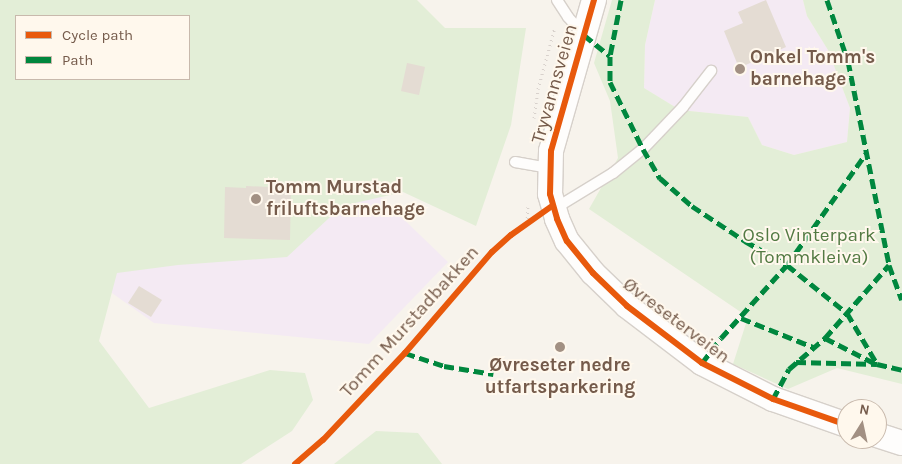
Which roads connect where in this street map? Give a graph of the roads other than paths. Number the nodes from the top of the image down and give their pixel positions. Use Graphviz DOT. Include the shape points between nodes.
graph roads {
  1 [pos="558,0"];
  2 [pos="594,0"];
  3 [pos="584,35"];
  4 [pos="711,71"];
  5 [pos="516,162"];
  6 [pos="549,168"];
  7 [pos="553,208"];
  8 [pos="837,421"];
  9 [pos="887,438"];
  10 [pos="902,443"];
  1 -- 3 [label="lane" via="568,18"];
  2 -- 3 [label="street, Tryvannsveien"];
  3 -- 6 [label="street, Tryvannsveien" via="555,133"];
  4 -- 7 [label="lane" via="683,107 643,149 613,173"];
  5 -- 6 [label="lane"];
  6 -- 7 [label="street, Tryvannsveien"];
  7 -- 8 [label="street, Øvreseterveien" via="567,241 593,273 626,306 657,330 702,363 749,389"];
  9 -- 10 [label="street"];
}
